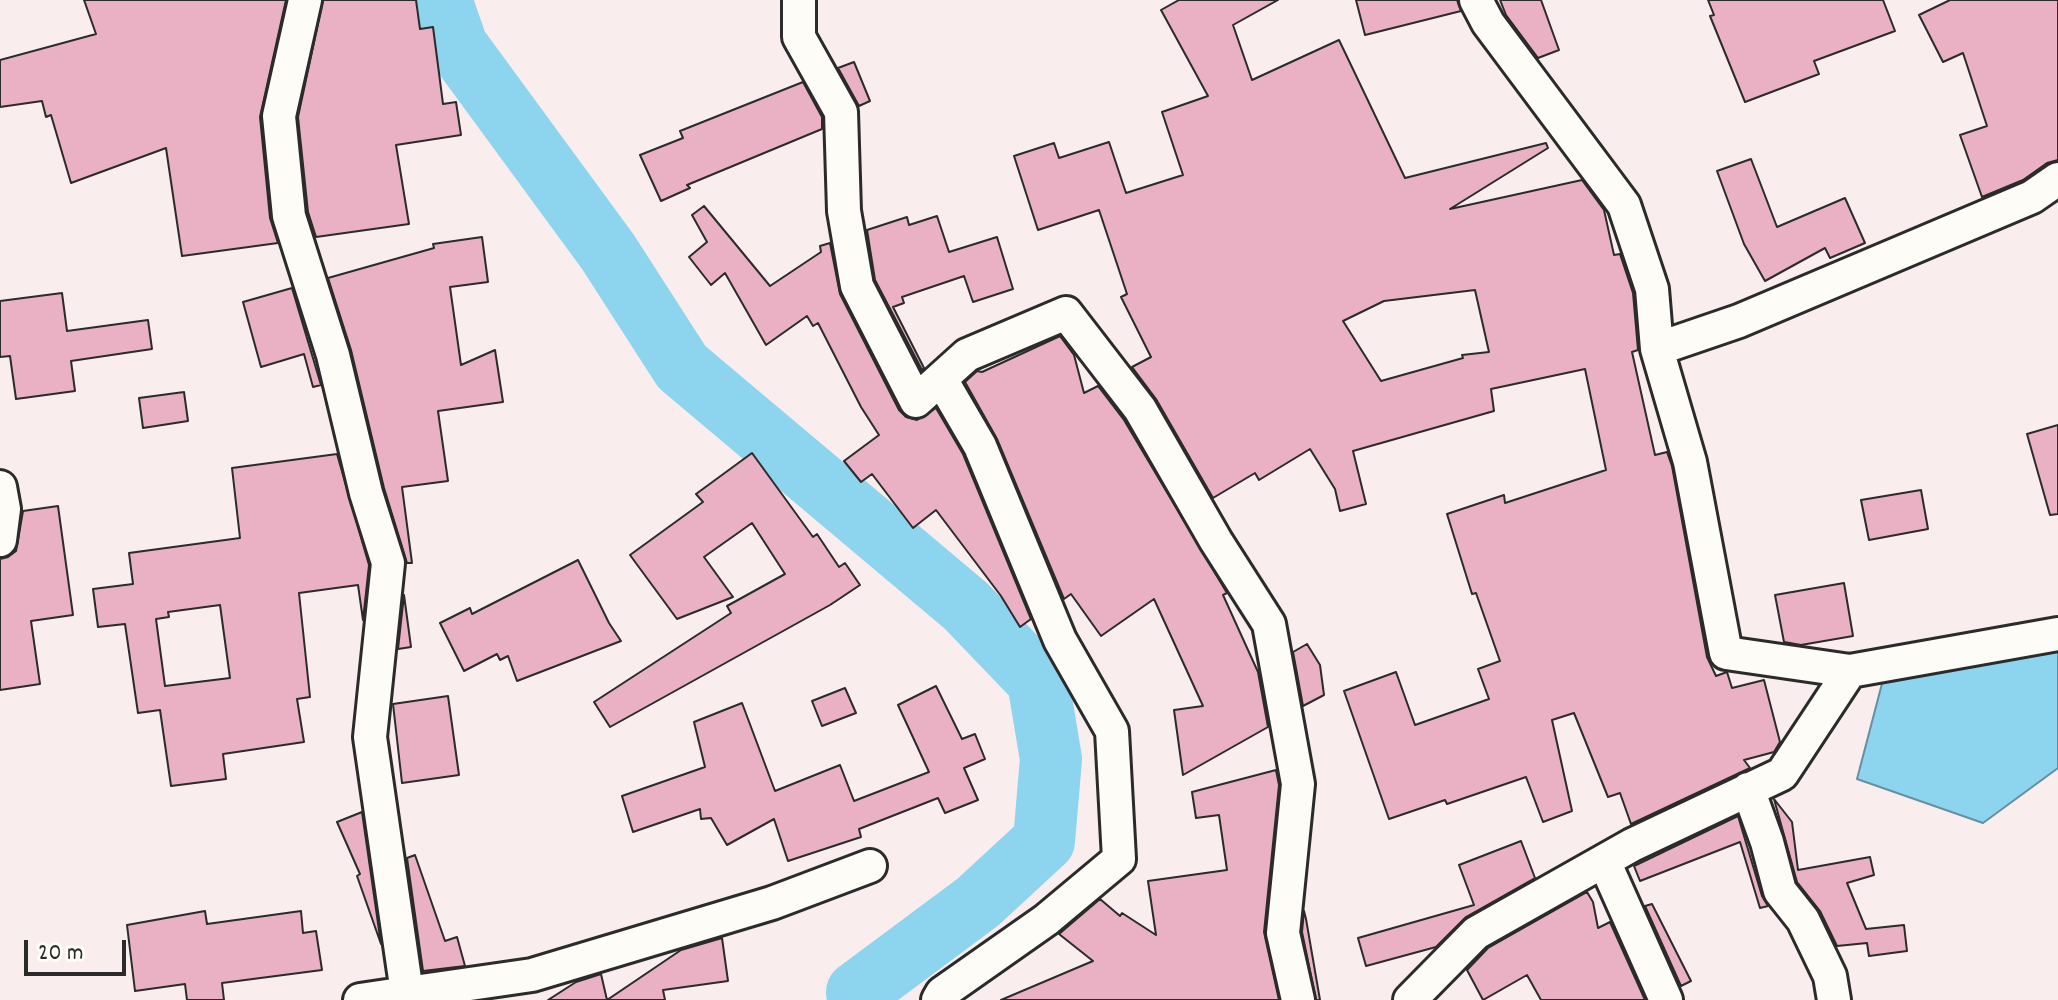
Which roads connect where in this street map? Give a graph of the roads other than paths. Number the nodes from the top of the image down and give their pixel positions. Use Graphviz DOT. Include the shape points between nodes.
graph roads {
  1 [pos="305,0"];
  2 [pos="799,0"];
  3 [pos="1476,0"];
  4 [pos="2058,179"];
  5 [pos="1657,349"];
  6 [pos="941,379"];
  7 [pos="0,487"];
  8 [pos="0,540"];
  9 [pos="2058,634"];
  10 [pos="1850,671"];
  11 [pos="1748,789"];
  12 [pos="1604,861"];
  13 [pos="870,866"];
  14 [pos="408,997"];
  15 [pos="360,1000"];
  16 [pos="938,1000"];
  17 [pos="1298,1000"];
  18 [pos="1410,1000"];
  19 [pos="1666,1000"];
  20 [pos="1834,1000"];
  1 -- 14 [label="street" via="279,116 289,216 333,355 388,563 370,737"];
  2 -- 6 [label="street" via="799,37 841,112 844,211 857,286 916,401"];
  3 -- 5 [label="street" via="1624,205 1652,289"];
  4 -- 5 [label="street" via="2032,197 1739,321"];
  5 -- 10 [label="street" via="1690,462 1726,653"];
  6 -- 16 [label="street" via="980,446 1060,640 1112,731 1119,859"];
  6 -- 17 [label="street" via="967,355 1066,313 1140,409 1269,624 1298,784 1283,933"];
  7 -- 8 [label="street"];
  9 -- 10 [label="street"];
  10 -- 11 [label="street" via="1782,774"];
  11 -- 12 [label="street"];
  11 -- 20 [label="street" via="1780,891 1803,920 1830,976"];
  12 -- 18 [label="street" via="1476,933"];
  12 -- 19 [label="street"];
  13 -- 14 [label="street" via="772,903 532,975"];
  14 -- 15 [label="street"];
}
